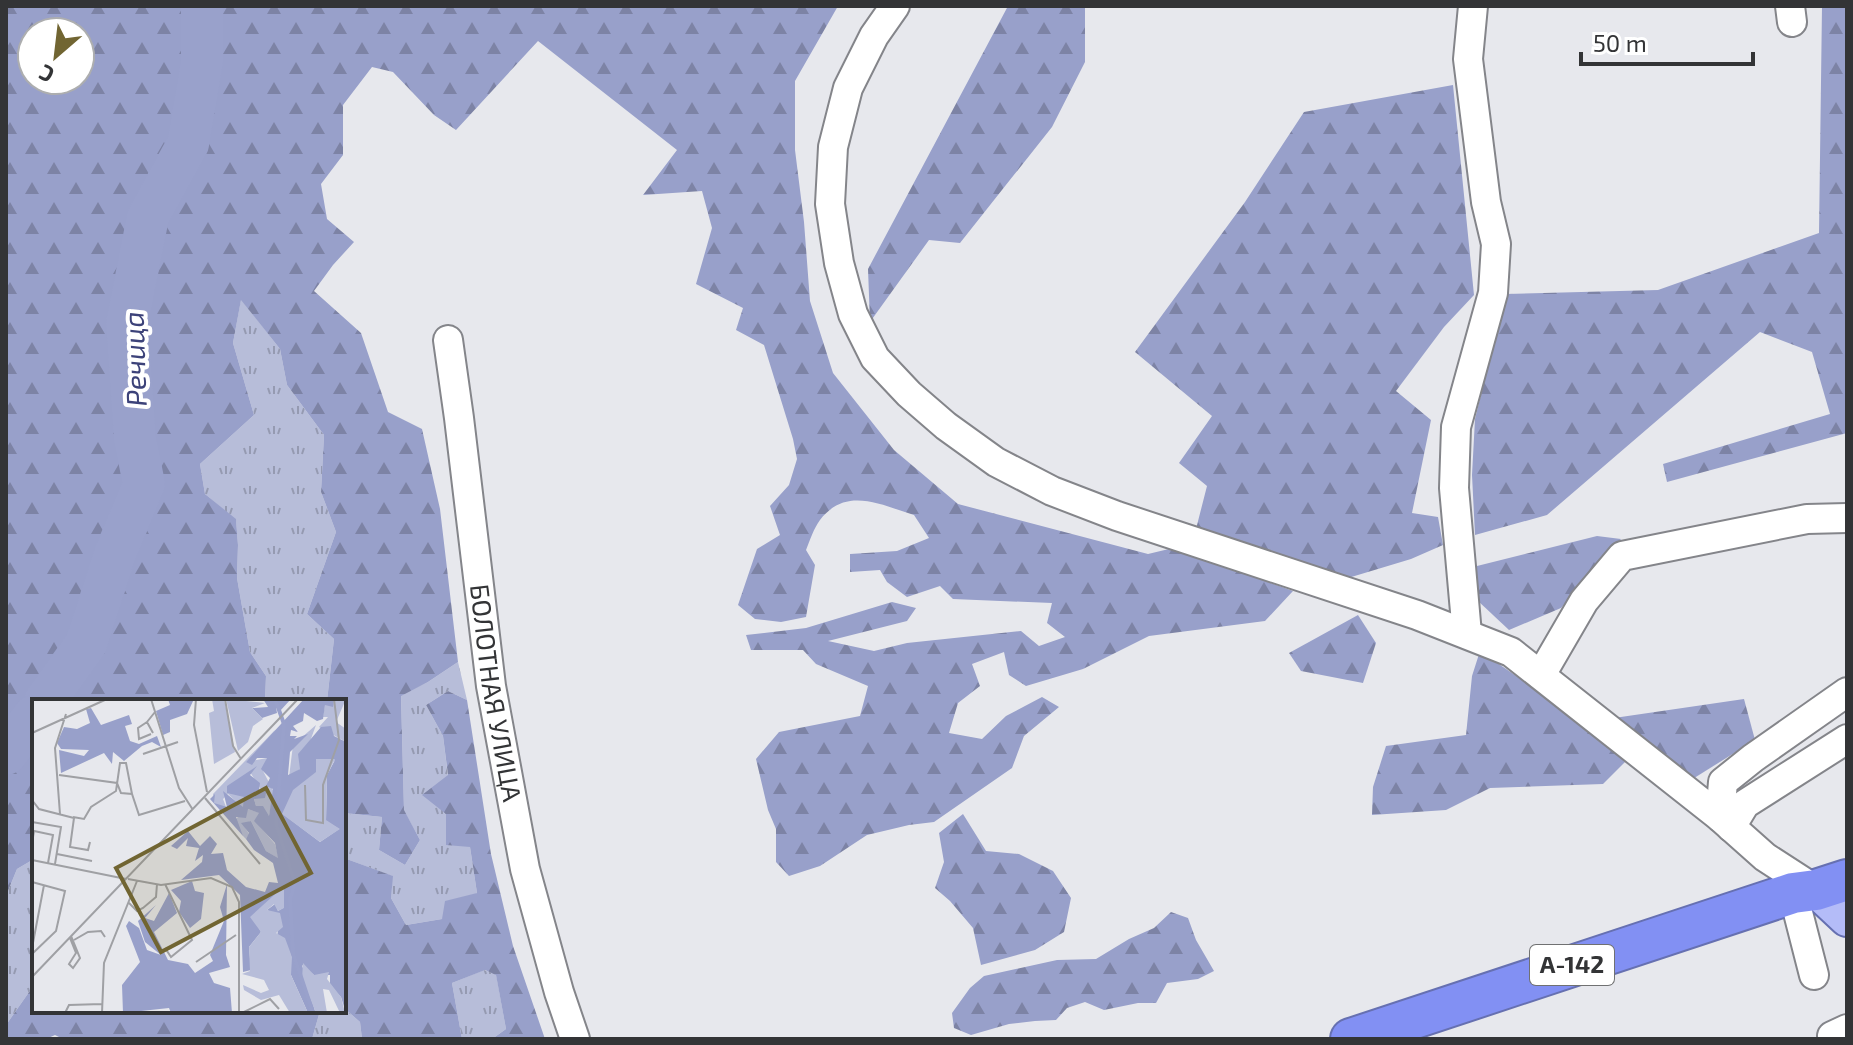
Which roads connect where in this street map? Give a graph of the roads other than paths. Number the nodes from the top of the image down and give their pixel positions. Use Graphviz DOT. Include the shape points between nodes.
graph roads {
  1 [pos="895,6"];
  2 [pos="1473,6"];
  3 [pos="448,340"];
  4 [pos="1847,518"];
  5 [pos="1467,634"];
  6 [pos="1541,675"];
  7 [pos="1847,692"];
  8 [pos="1847,739"];
  9 [pos="1726,822"];
  10 [pos="1819,887"];
  11 [pos="1847,919"];
  12 [pos="1814,975"];
  13 [pos="1371,1035"];
  14 [pos="575,1039"];
  1 -- 5 [label="street" via="848,88 833,147 830,204 839,263 853,314 875,358 946,426 996,462 1052,491"];
  2 -- 5 [label="street" via="1468,59 1496,244 1493,293 1456,427 1454,488"];
  3 -- 14 [label="street, БОЛОТНАЯ УЛИЦА" via="491,686 525,869"];
  4 -- 6 [label="street" via="1807,519 1622,556 1584,601"];
  5 -- 6 [label="street" via="1511,652"];
  6 -- 9 [label="street"];
  7 -- 9 [label="street" via="1723,782"];
  8 -- 9 [label="street" via="1745,804"];
  9 -- 10 [label="street" via="1765,857"];
  10 -- 11 [label="main road"];
  10 -- 12 [label="street"];
  10 -- 13 [label="highway, А-142"];
}
